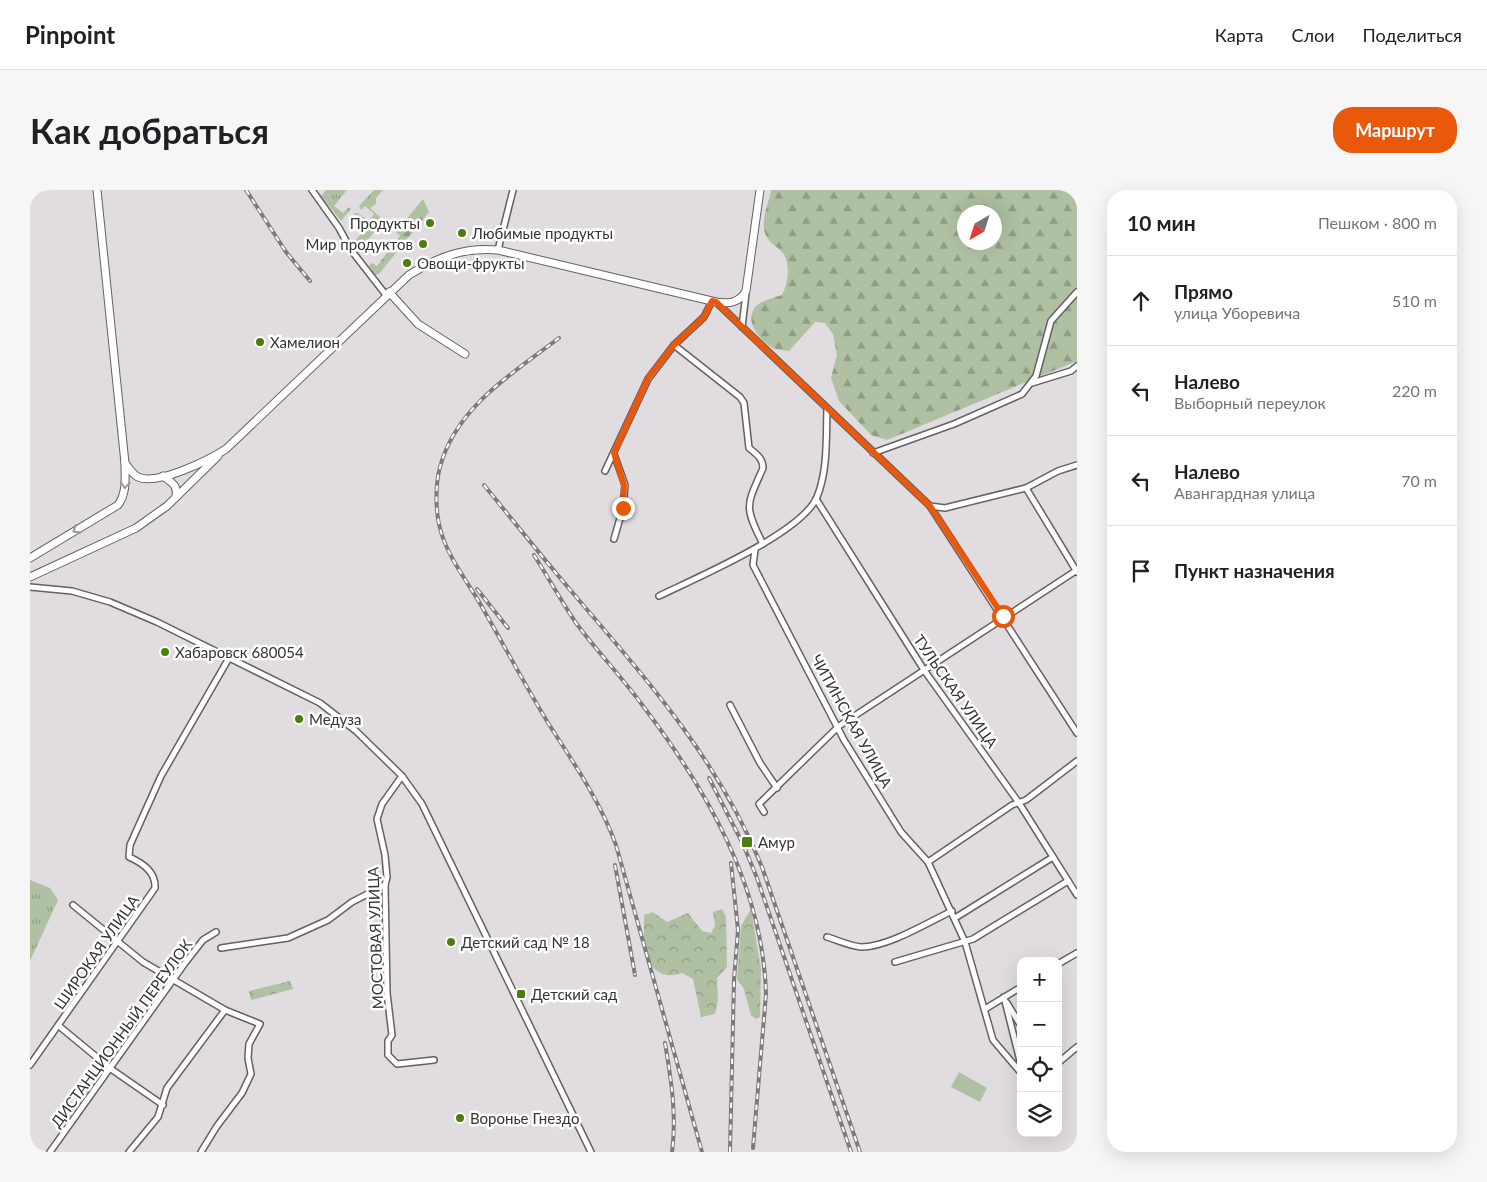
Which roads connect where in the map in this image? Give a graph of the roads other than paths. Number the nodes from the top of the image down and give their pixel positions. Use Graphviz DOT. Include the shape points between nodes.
graph roads {
  1 [pos="97,190"];
  2 [pos="312,190"];
  3 [pos="513,190"];
  4 [pos="760,190"];
  5 [pos="498,250"];
  6 [pos="746,291"];
  7 [pos="1077,292"];
  8 [pos="388,293"];
  9 [pos="714,302"];
  10 [pos="742,327"];
  11 [pos="674,345"];
  12 [pos="465,354"];
  13 [pos="1077,366"];
  14 [pos="1032,383"];
  15 [pos="827,409"];
  16 [pos="226,449"];
  17 [pos="614,453"];
  18 [pos="873,453"];
  19 [pos="125,462"];
  20 [pos="1077,466"];
  21 [pos="605,472"];
  22 [pos="163,476"];
  23 [pos="1026,488"];
  24 [pos="176,496"];
  25 [pos="816,498"];
  26 [pos="930,506"];
  27 [pos="614,539"];
  28 [pos="763,544"];
  29 [pos="755,550"];
  30 [pos="30,558"];
  31 [pos="1077,571"];
  32 [pos="32,576"];
  33 [pos="30,587"];
  34 [pos="39,588"];
  35 [pos="659,596"];
  36 [pos="1003,616"];
  37 [pos="229,658"];
  38 [pos="924,670"];
  39 [pos="730,705"];
  40 [pos="839,726"];
  41 [pos="1077,733"];
  42 [pos="1077,761"];
  43 [pos="402,776"];
  44 [pos="777,788"];
  45 [pos="1019,803"];
  46 [pos="764,812"];
  47 [pos="1053,857"];
  48 [pos="928,862"];
  49 [pos="1068,881"];
  50 [pos="385,885"];
  51 [pos="1077,895"];
  52 [pos="73,905"];
  53 [pos="952,912"];
  54 [pos="955,918"];
  55 [pos="216,932"];
  56 [pos="827,937"];
  57 [pos="118,942"];
  58 [pos="965,942"];
  59 [pos="222,948"];
  60 [pos="1077,953"];
  61 [pos="895,962"];
  62 [pos="1062,962"];
  63 [pos="173,980"];
  64 [pos="1017,989"];
  65 [pos="1004,997"];
  66 [pos="985,1009"];
  67 [pos="225,1010"];
  68 [pos="1017,1019"];
  69 [pos="59,1026"];
  70 [pos="1077,1047"];
  71 [pos="1017,1049"];
  72 [pos="434,1060"];
  73 [pos="1062,1060"];
  74 [pos="30,1065"];
  75 [pos="1017,1068"];
  76 [pos="111,1069"];
  77 [pos="163,1105"];
  78 [pos="50,1152"];
  79 [pos="129,1152"];
  80 [pos="201,1152"];
  81 [pos="591,1152"];
  1 -- 19 [label="main road"];
  2 -- 8 [label="street" via="340,228 351,250"];
  3 -- 5 [label="street"];
  4 -- 6 [label="main road"];
  5 -- 8 [label="main road" via="471,249 447,255 409,274"];
  5 -- 9 [label="main road"];
  6 -- 9 [label="main road" via="735,302"];
  6 -- 10 [label="street"];
  7 -- 14 [label="street" via="1051,321"];
  8 -- 12 [label="main road" via="418,324"];
  8 -- 16 [label="main road"];
  9 -- 10 [label="street"];
  9 -- 11 [label="street" via="704,317"];
  10 -- 15 [label="street"];
  11 -- 17 [label="street" via="648,378"];
  11 -- 28 [label="street" via="744,403 749,448 763,463 748,502 753,524"];
  13 -- 14 [label="street"];
  14 -- 18 [label="street" via="1022,394 954,424"];
  15 -- 18 [label="street"];
  15 -- 25 [label="street" via="822,481"];
  16 -- 22 [label="main road" via="175,474"];
  16 -- 24 [label="main road"];
  17 -- 21 [label="street"];
  17 -- 27 [label="street" via="624,485 623,508"];
  18 -- 26 [label="street"];
  19 -- 22 [label="main road" via="132,474 140,478"];
  19 -- 30 [label="main road, one-way" via="125,490 118,505"];
  20 -- 23 [label="street" via="1058,471"];
  22 -- 24 [label="main road" via="173,483"];
  23 -- 26 [label="street" via="945,508"];
  23 -- 31 [label="street"];
  24 -- 32 [label="main road" via="136,528"];
  25 -- 28 [label="street" via="799,519"];
  25 -- 38 [label="street, ТУЛЬСКАЯ УЛИЦА"];
  26 -- 36 [label="street"];
  28 -- 29 [label="street"];
  29 -- 35 [label="street"];
  29 -- 40 [label="street, ЧИТИНСКАЯ УЛИЦА" via="753,564"];
  31 -- 36 [label="street"];
  32 -- 34 [label="street"];
  33 -- 34 [label="street"];
  34 -- 37 [label="street" via="72,591 110,602"];
  36 -- 38 [label="street"];
  36 -- 41 [label="street"];
  37 -- 43 [label="street" via="320,703 356,731"];
  37 -- 57 [label="street, ШИРОКАЯ УЛИЦА" via="161,776 130,845 129,857 147,866 156,881 155,888"];
  38 -- 40 [label="street"];
  38 -- 45 [label="street, ТУЛЬСКАЯ УЛИЦА"];
  39 -- 44 [label="street"];
  40 -- 44 [label="street"];
  40 -- 48 [label="street, ЧИТИНСКАЯ УЛИЦА" via="844,740 901,832"];
  42 -- 45 [label="street"];
  43 -- 50 [label="street, МОСТОВАЯ УЛИЦА" via="382,804 378,820"];
  43 -- 81 [label="street" via="422,804"];
  44 -- 46 [label="street" via="759,804"];
  45 -- 47 [label="street, ТУЛЬСКАЯ УЛИЦА"];
  45 -- 48 [label="street"];
  47 -- 49 [label="street, ТУЛЬСКАЯ УЛИЦА"];
  47 -- 54 [label="street"];
  48 -- 53 [label="street, ЧИТИНСКАЯ УЛИЦА"];
  49 -- 51 [label="street, ТУЛЬСКАЯ УЛИЦА"];
  49 -- 58 [label="street"];
  50 -- 59 [label="street" via="352,902 328,920 288,938"];
  50 -- 72 [label="street, МОСТОВАЯ УЛИЦА" via="387,993 392,1035 388,1041 388,1055 397,1064"];
  52 -- 57 [label="street"];
  53 -- 54 [label="street, ЧИТИНСКАЯ УЛИЦА"];
  53 -- 56 [label="street" via="869,946 859,947"];
  54 -- 58 [label="street, ЧИТИНСКАЯ УЛИЦА"];
  55 -- 63 [label="street, ДИСТАНЦИОННЫЙ ПЕРЕУЛОК" via="203,940"];
  57 -- 63 [label="street"];
  57 -- 69 [label="street, ШИРОКАЯ УЛИЦА"];
  58 -- 61 [label="street"];
  58 -- 66 [label="street, ЧИТИНСКАЯ УЛИЦА"];
  60 -- 62 [label="street"];
  63 -- 67 [label="street"];
  63 -- 76 [label="street, ДИСТАНЦИОННЫЙ ПЕРЕУЛОК"];
  64 -- 65 [label="street"];
  65 -- 66 [label="street"];
  65 -- 68 [label="street"];
  65 -- 71 [label="street"];
  66 -- 75 [label="street, ЧИТИНСКАЯ УЛИЦА" via="993,1040"];
  67 -- 77 [label="street" via="167,1088"];
  67 -- 80 [label="street" via="260,1024 249,1044 251,1074 242,1093"];
  69 -- 74 [label="street, ШИРОКАЯ УЛИЦА"];
  69 -- 76 [label="street"];
  70 -- 73 [label="street"];
  76 -- 77 [label="street"];
  76 -- 78 [label="street, ДИСТАНЦИОННЫЙ ПЕРЕУЛОК"];
  77 -- 79 [label="street" via="158,1117"];
}
